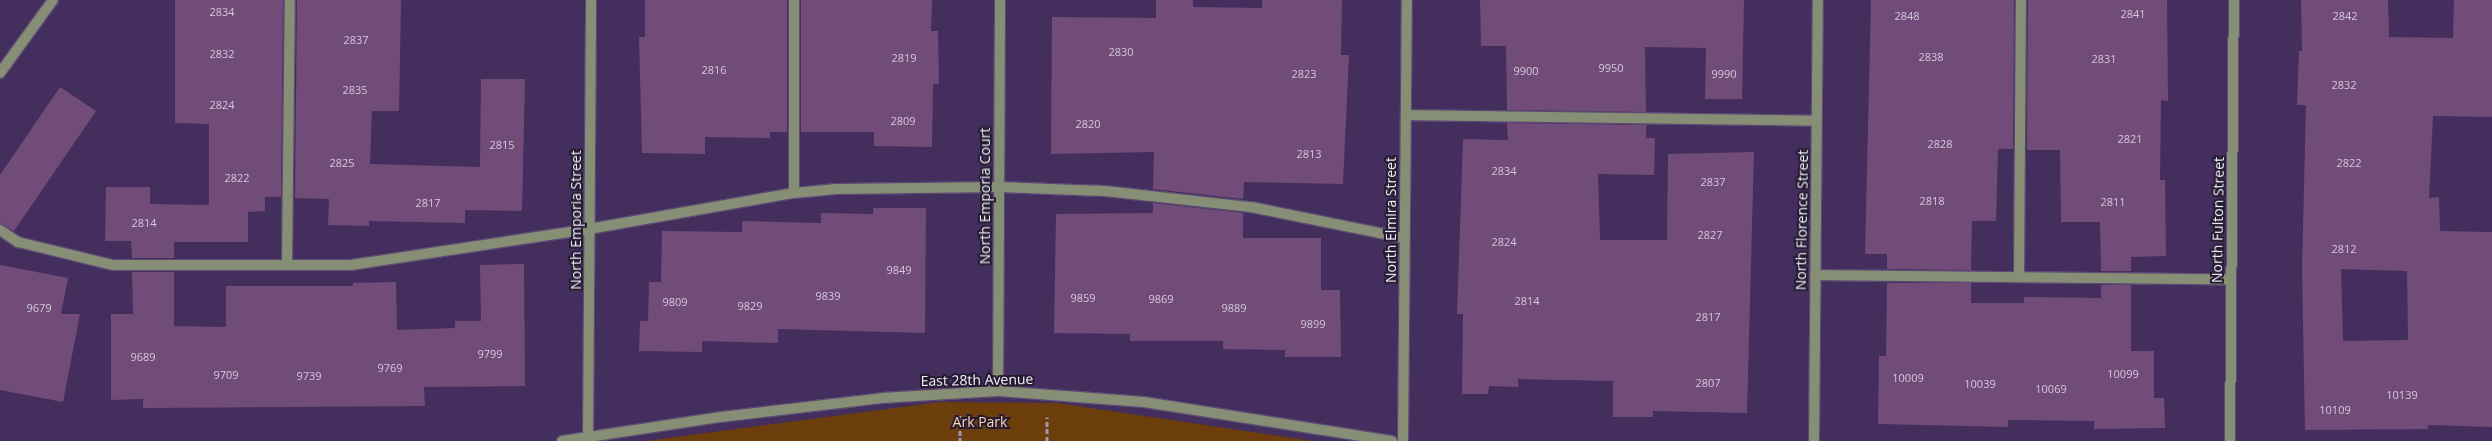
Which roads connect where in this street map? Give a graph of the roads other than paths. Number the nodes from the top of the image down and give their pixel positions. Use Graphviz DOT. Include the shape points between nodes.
graph roads {
  1 [pos="53,0"];
  2 [pos="290,0"];
  3 [pos="591,0"];
  4 [pos="794,0"];
  5 [pos="1000,0"];
  6 [pos="1407,0"];
  7 [pos="1818,0"];
  8 [pos="2021,0"];
  9 [pos="2234,0"];
  10 [pos="0,72"];
  11 [pos="1406,116"];
  12 [pos="1817,121"];
  13 [pos="999,187"];
  14 [pos="794,194"];
  15 [pos="590,229"];
  16 [pos="0,230"];
  17 [pos="1405,238"];
  18 [pos="287,265"];
  19 [pos="1815,276"];
  20 [pos="2019,277"];
  21 [pos="2231,280"];
  22 [pos="998,391"];
  23 [pos="588,439"];
  24 [pos="562,441"];
  25 [pos="1392,441"];
  26 [pos="1403,441"];
  27 [pos="1814,441"];
  28 [pos="2230,441"];
  1 -- 10 [label="street"];
  2 -- 18 [label="street"];
  3 -- 15 [label="street, North Emporia Street"];
  4 -- 14 [label="street"];
  5 -- 13 [label="street, North Emporia Court"];
  6 -- 11 [label="street, North Elmira Street"];
  7 -- 12 [label="street, North Florence Street"];
  8 -- 20 [label="street"];
  9 -- 21 [label="street, North Fulton Street"];
  11 -- 12 [label="street"];
  11 -- 17 [label="street, North Elmira Street"];
  12 -- 19 [label="street, North Florence Street"];
  13 -- 14 [label="street" via="836,189"];
  13 -- 17 [label="street" via="1105,191 1251,207"];
  13 -- 22 [label="street, North Emporia Court"];
  14 -- 15 [label="street"];
  15 -- 18 [label="street" via="351,264"];
  15 -- 23 [label="street, North Emporia Street"];
  16 -- 18 [label="street" via="18,242 113,265"];
  17 -- 26 [label="street, North Elmira Street"];
  19 -- 20 [label="street"];
  19 -- 27 [label="street, North Florence Street"];
  20 -- 21 [label="street"];
  21 -- 28 [label="street, North Fulton Street"];
  22 -- 23 [label="street, East 28th Avenue" via="882,398"];
  22 -- 25 [label="street, East 28th Avenue" via="1144,402"];
  23 -- 24 [label="street, East 28th Avenue"];
}
